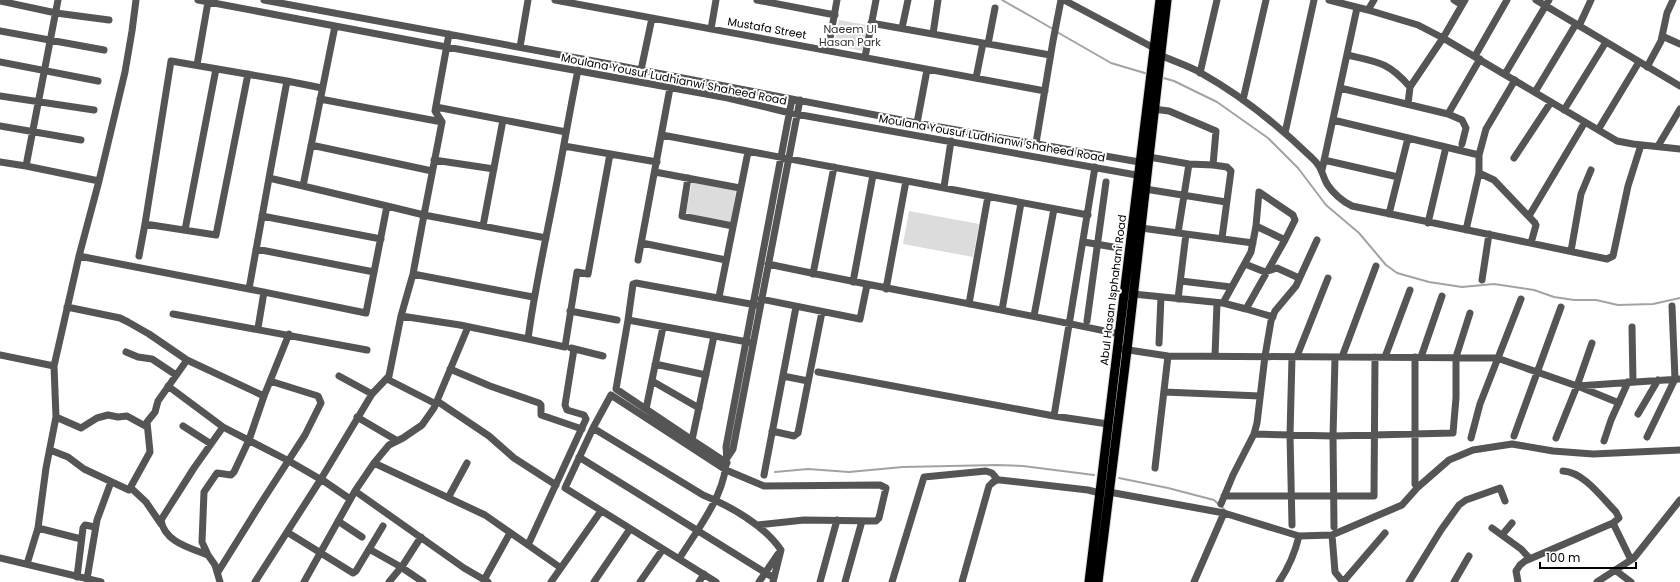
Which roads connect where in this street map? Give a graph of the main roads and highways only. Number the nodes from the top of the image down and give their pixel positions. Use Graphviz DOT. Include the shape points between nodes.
graph roads {
  1 [pos="1160,0"];
  2 [pos="1167,0"];
  3 [pos="1156,52"];
  4 [pos="1143,176"];
  5 [pos="1104,492"];
  6 [pos="1089,582"];
  7 [pos="1098,582"];
  1 -- 3 [label="main road, Abul Hasan Isphahani Road"];
  2 -- 3 [label="main road, Abul Hasan Isphahani Road"];
  3 -- 4 [label="main road, Abul Hasan Isphahani Road"];
  4 -- 5 [label="main road, Abul Hasan Isphahani Road" via="1119,334 1108,424"];
  4 -- 5 [label="main road, Abul Hasan Isphahani Road" via="1145,189 1127,350"];
  5 -- 6 [label="main road, Abul Hasan Isphahani Road"];
  5 -- 7 [label="main road, Abul Hasan Isphahani Road"];
}
